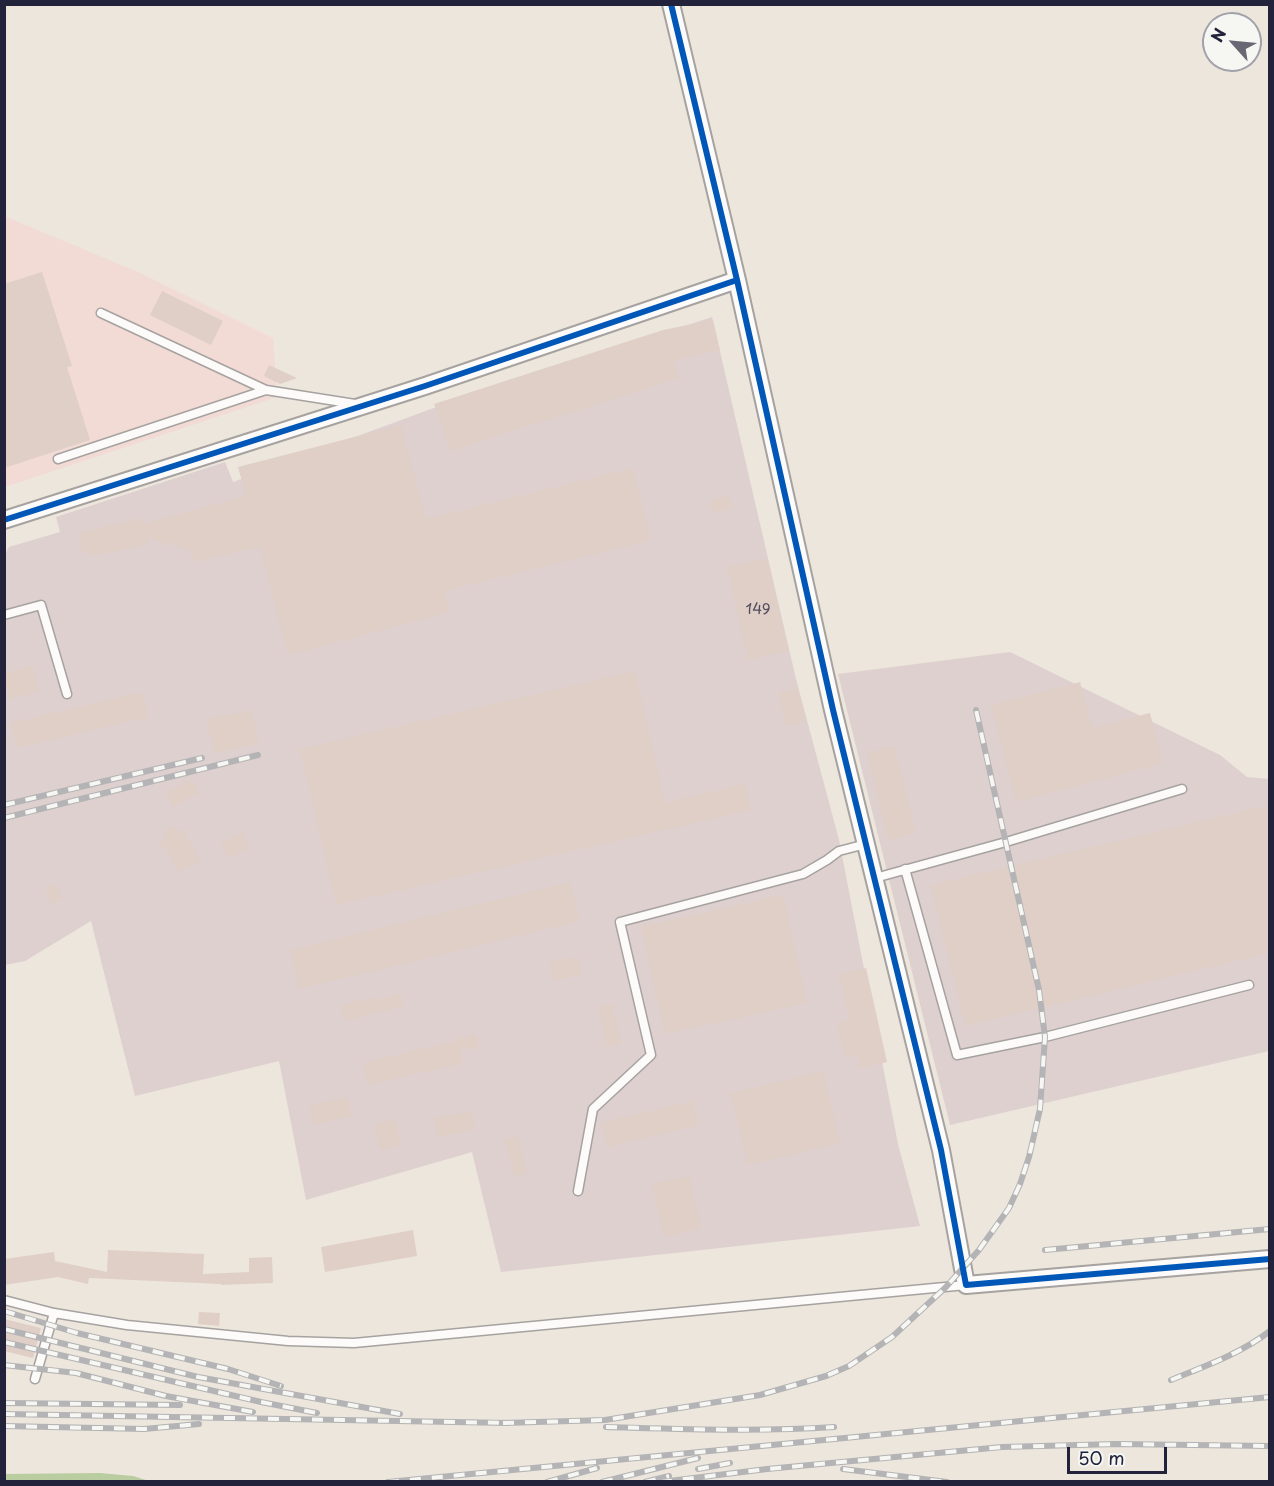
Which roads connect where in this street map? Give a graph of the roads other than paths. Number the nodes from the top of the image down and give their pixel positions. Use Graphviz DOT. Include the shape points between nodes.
graph roads {
  1 [pos="671,4"];
  2 [pos="737,280"];
  3 [pos="101,313"];
  4 [pos="266,390"];
  5 [pos="364,406"];
  6 [pos="58,459"];
  7 [pos="4,520"];
  8 [pos="4,615"];
  9 [pos="66,694"];
  10 [pos="1182,789"];
  11 [pos="866,844"];
  12 [pos="905,869"];
  13 [pos="875,878"];
  14 [pos="1249,985"];
  15 [pos="578,1191"];
  16 [pos="1269,1259"];
  17 [pos="966,1285"];
  18 [pos="4,1300"];
  19 [pos="54,1313"];
  20 [pos="35,1379"];
  1 -- 2 [label="street"];
  2 -- 5 [label="street"];
  2 -- 11 [label="street"];
  3 -- 4 [label="lane"];
  4 -- 5 [label="lane"];
  4 -- 6 [label="lane"];
  5 -- 7 [label="street"];
  8 -- 9 [label="lane" via="41,605"];
  10 -- 12 [label="lane"];
  11 -- 13 [label="street"];
  11 -- 15 [label="lane" via="839,851 803,874 620,922 651,1055 593,1109"];
  12 -- 13 [label="lane"];
  12 -- 14 [label="lane" via="957,1056 1045,1038"];
  13 -- 17 [label="street" via="941,1150"];
  16 -- 17 [label="street"];
  17 -- 19 [label="lane" via="354,1343 243,1336"];
  18 -- 19 [label="lane"];
  19 -- 20 [label="lane"];
}
